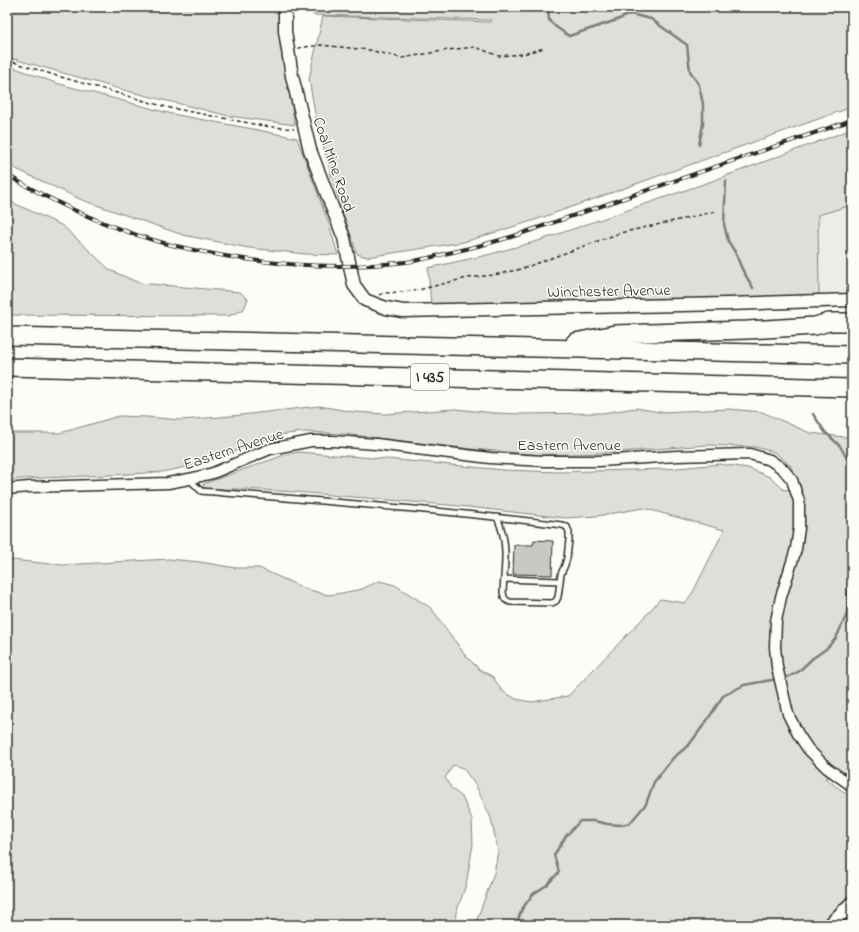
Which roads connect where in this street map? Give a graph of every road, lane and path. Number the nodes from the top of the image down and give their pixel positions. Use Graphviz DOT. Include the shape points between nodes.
graph roads {
  1 [pos="285,7"];
  2 [pos="544,48"];
  3 [pos="288,49"];
  4 [pos="7,60"];
  5 [pos="305,131"];
  6 [pos="716,211"];
  7 [pos="366,300"];
  8 [pos="852,300"];
  9 [pos="852,322"];
  10 [pos="815,326"];
  11 [pos="852,329"];
  12 [pos="7,336"];
  13 [pos="544,348"];
  14 [pos="852,355"];
  15 [pos="7,368"];
  16 [pos="852,388"];
  17 [pos="189,479"];
  18 [pos="7,490"];
  19 [pos="497,516"];
  20 [pos="504,579"];
  21 [pos="560,581"];
  22 [pos="852,786"];
  23 [pos="852,903"];
  24 [pos="830,925"];
  1 -- 3 [label="street, Coal Mine Road"];
  2 -- 3 [label="path" via="523,54 499,56 475,47 402,58 369,50 321,45"];
  3 -- 5 [label="street, Coal Mine Road"];
  4 -- 5 [label="path" via="166,107 264,126"];
  5 -- 7 [label="street, Coal Mine Road" via="344,238 354,285"];
  6 -- 7 [label="path" via="620,232 521,269 467,278 414,291 385,293"];
  7 -- 8 [label="street, Winchester Avenue" via="386,308 404,310"];
  9 -- 10 [label="highway" via="829,322"];
  10 -- 11 [label="highway" via="830,330"];
  10 -- 13 [label="highway" via="615,334"];
  12 -- 13 [label="highway, I 435"];
  13 -- 14 [label="highway, I 435"];
  15 -- 16 [label="highway, I 435"];
  17 -- 18 [label="street, Eastern Avenue" via="168,483 29,487"];
  17 -- 19 [label="lane" via="201,491"];
  17 -- 22 [label="street, Eastern Avenue" via="270,449 311,441 376,444 490,458 544,461 750,454 770,460 783,469 792,480 799,500 796,549 776,621 777,667 788,714 808,749 827,768"];
  19 -- 20 [label="lane" via="504,541"];
  19 -- 21 [label="lane" via="567,527 567,558"];
  20 -- 21 [label="lane"];
  20 -- 21 [label="lane" via="504,598 510,602 552,603 558,597"];
  23 -- 24 [label="main road"];
}
